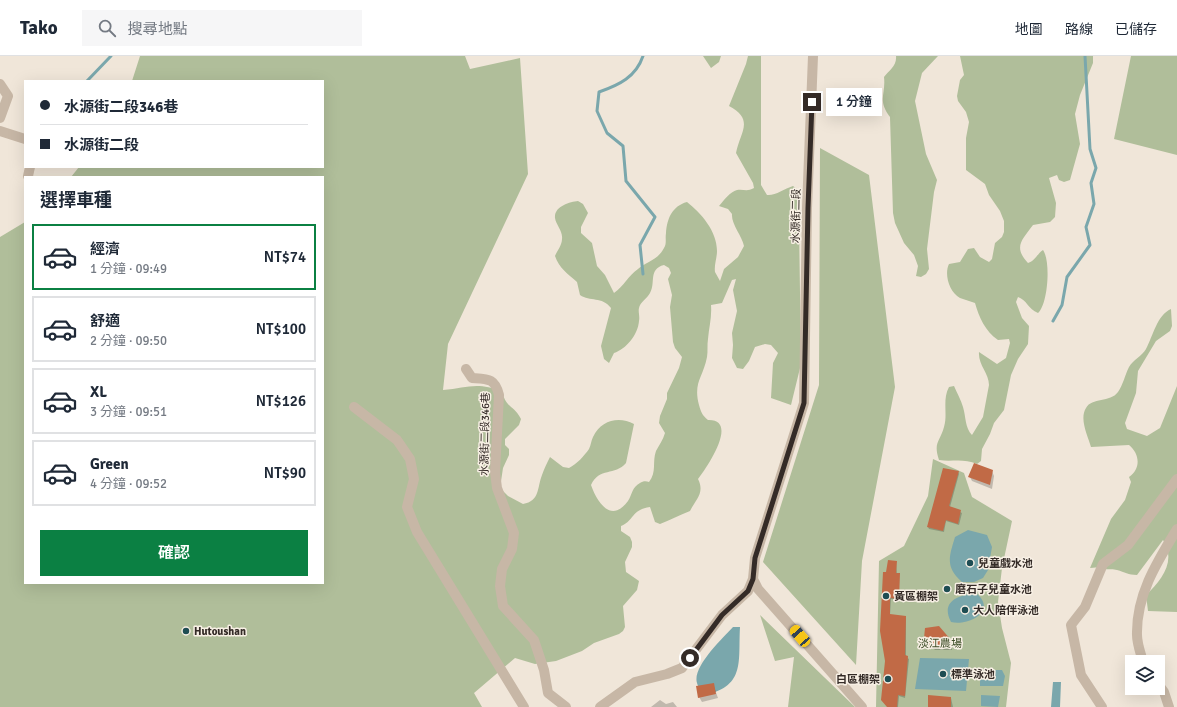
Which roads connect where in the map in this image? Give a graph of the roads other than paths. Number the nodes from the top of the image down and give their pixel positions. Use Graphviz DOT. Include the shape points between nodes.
graph roads {
  1 [pos="813,56"];
  2 [pos="0,84"];
  3 [pos="0,118"];
  4 [pos="0,131"];
  5 [pos="24,139"];
  6 [pos="466,369"];
  7 [pos="354,407"];
  8 [pos="1177,479"];
  9 [pos="1177,529"];
  10 [pos="753,579"];
  11 [pos="1141,655"];
  12 [pos="1165,695"];
  13 [pos="524,707"];
  14 [pos="566,707"];
  15 [pos="600,707"];
  16 [pos="862,707"];
  17 [pos="1102,707"];
  18 [pos="1169,707"];
  1 -- 10 [label="street, 水源街二段" via="804,403 755,558"];
  2 -- 3 [label="street" via="8,96"];
  4 -- 5 [label="street"];
  6 -- 14 [label="street, 水源街二段346巷" via="472,378 491,380 497,386 499,395 495,472 497,488 514,533 512,549 502,569 500,586 503,606 534,640 544,670 548,693"];
  7 -- 13 [label="street" via="398,440 410,459 414,479 407,507 417,532"];
  8 -- 17 [label="street" via="1128,544 1103,564 1085,607 1071,625 1081,675"];
  9 -- 11 [label="street" via="1152,571 1140,604 1137,636"];
  10 -- 15 [label="street" via="748,591 722,615 682,668 635,682"];
  10 -- 16 [label="street" via="758,589"];
  12 -- 18 [label="street"];
}
